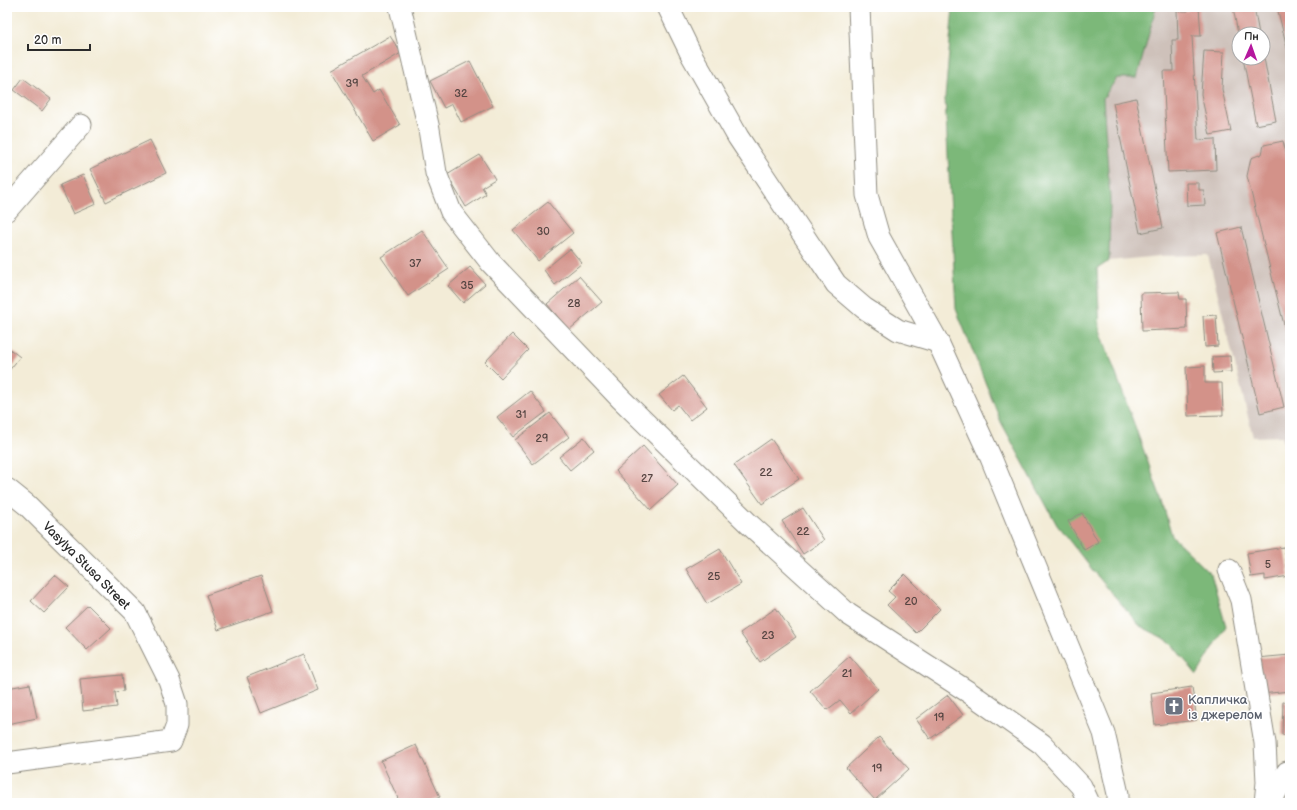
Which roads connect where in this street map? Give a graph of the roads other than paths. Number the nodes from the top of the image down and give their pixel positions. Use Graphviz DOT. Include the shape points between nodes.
graph roads {
  1 [pos="400,7"];
  2 [pos="668,7"];
  3 [pos="859,8"];
  4 [pos="81,125"];
  5 [pos="7,210"];
  6 [pos="938,342"];
  7 [pos="7,489"];
  8 [pos="1229,570"];
  9 [pos="7,763"];
  10 [pos="1266,769"];
  11 [pos="1288,772"];
  12 [pos="1088,803"];
  13 [pos="1118,803"];
  14 [pos="1265,803"];
  15 [pos="1270,803"];
  1 -- 12 [label="street" via="429,129 436,173 451,212 491,263 621,399 749,524 848,614 970,693 1042,744 1081,786"];
  2 -- 6 [label="street" via="691,54 738,137 836,284 864,308 898,330"];
  3 -- 6 [label="street" via="867,195 879,237"];
  4 -- 5 [label="street"];
  6 -- 13 [label="street" via="991,458 1104,733"];
  7 -- 9 [label="street, Vasylya Stusa Street" via="27,505 135,612 169,680 177,704 177,725 171,741"];
  8 -- 10 [label="street" via="1241,600 1265,743"];
  10 -- 11 [label="street"];
  10 -- 14 [label="street"];
  11 -- 15 [label="street"];
}
